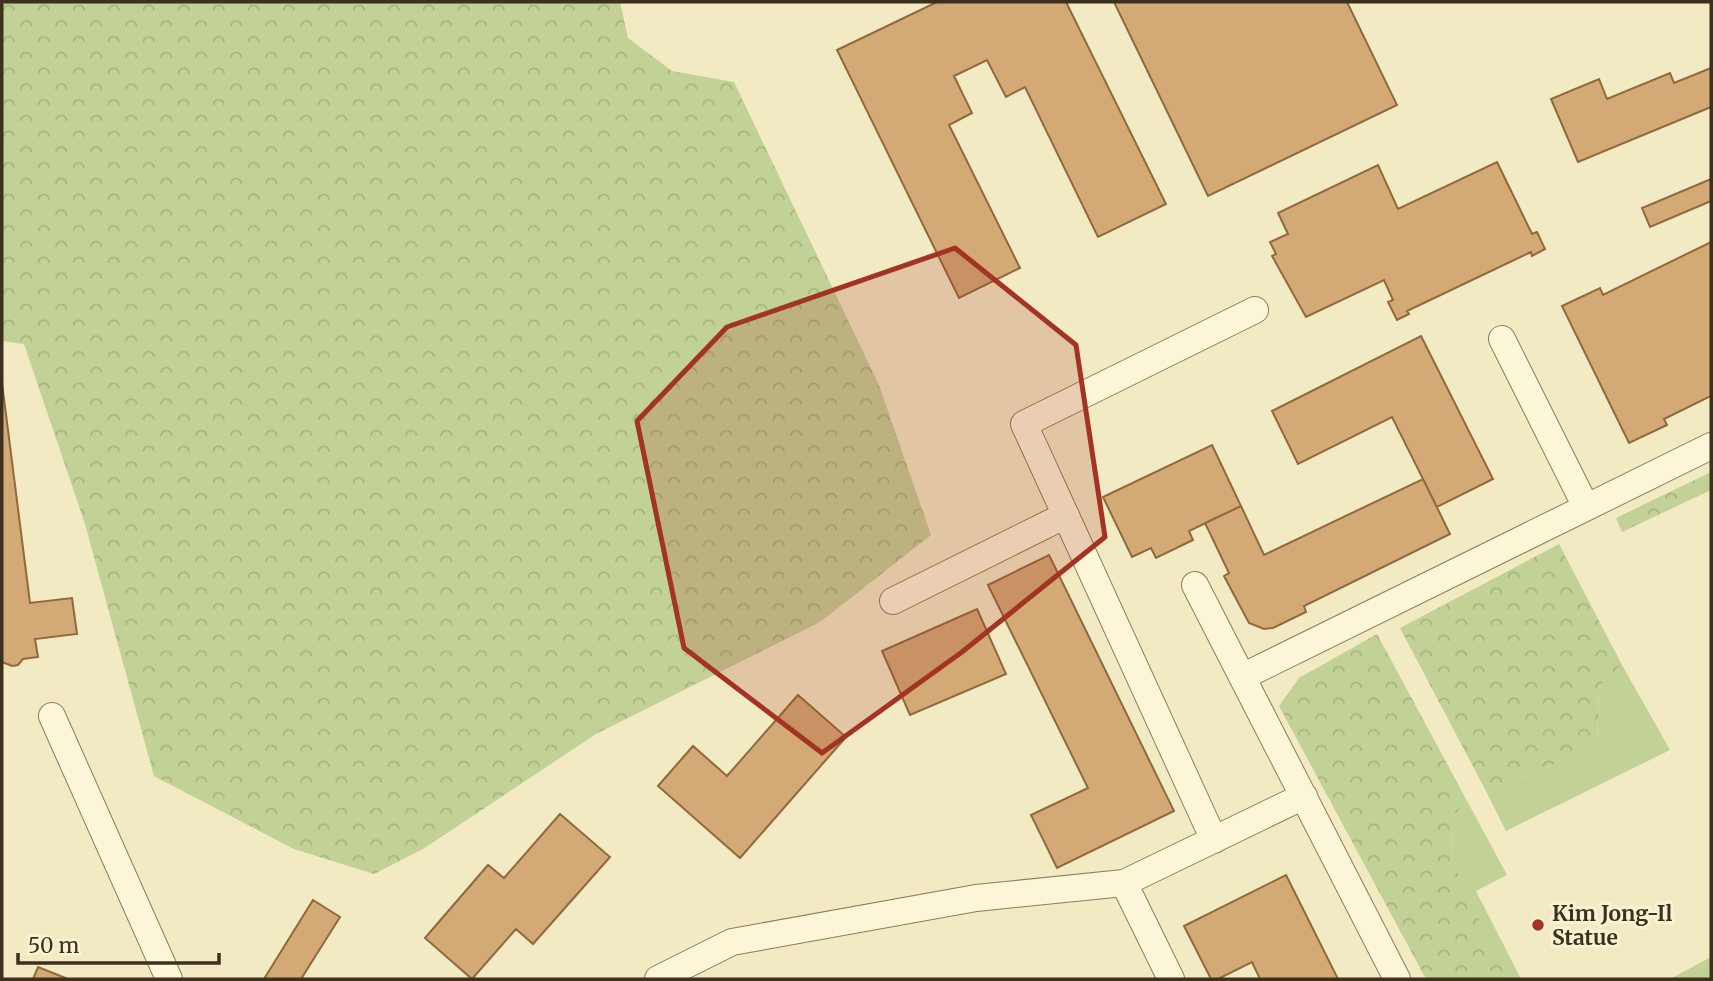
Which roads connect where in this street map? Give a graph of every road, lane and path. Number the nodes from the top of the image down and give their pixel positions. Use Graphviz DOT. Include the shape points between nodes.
graph roads {
  1 [pos="1255,310"];
  2 [pos="1502,339"];
  3 [pos="1711,446"];
  4 [pos="1586,507"];
  5 [pos="1066,515"];
  6 [pos="1195,585"];
  7 [pos="893,601"];
  8 [pos="1242,677"];
  9 [pos="51,716"];
  10 [pos="1304,796"];
  11 [pos="1214,840"];
  12 [pos="1124,883"];
  13 [pos="169,979"];
  14 [pos="657,979"];
  15 [pos="1171,979"];
  16 [pos="1397,979"];
  1 -- 5 [label="street" via="1024,424"];
  2 -- 4 [label="street"];
  3 -- 4 [label="street"];
  4 -- 8 [label="street"];
  5 -- 7 [label="street"];
  5 -- 11 [label="street"];
  6 -- 8 [label="street"];
  8 -- 10 [label="street"];
  9 -- 13 [label="street"];
  10 -- 11 [label="street"];
  10 -- 16 [label="street"];
  11 -- 12 [label="street"];
  12 -- 14 [label="street" via="976,898 732,942"];
  12 -- 15 [label="street"];
}
